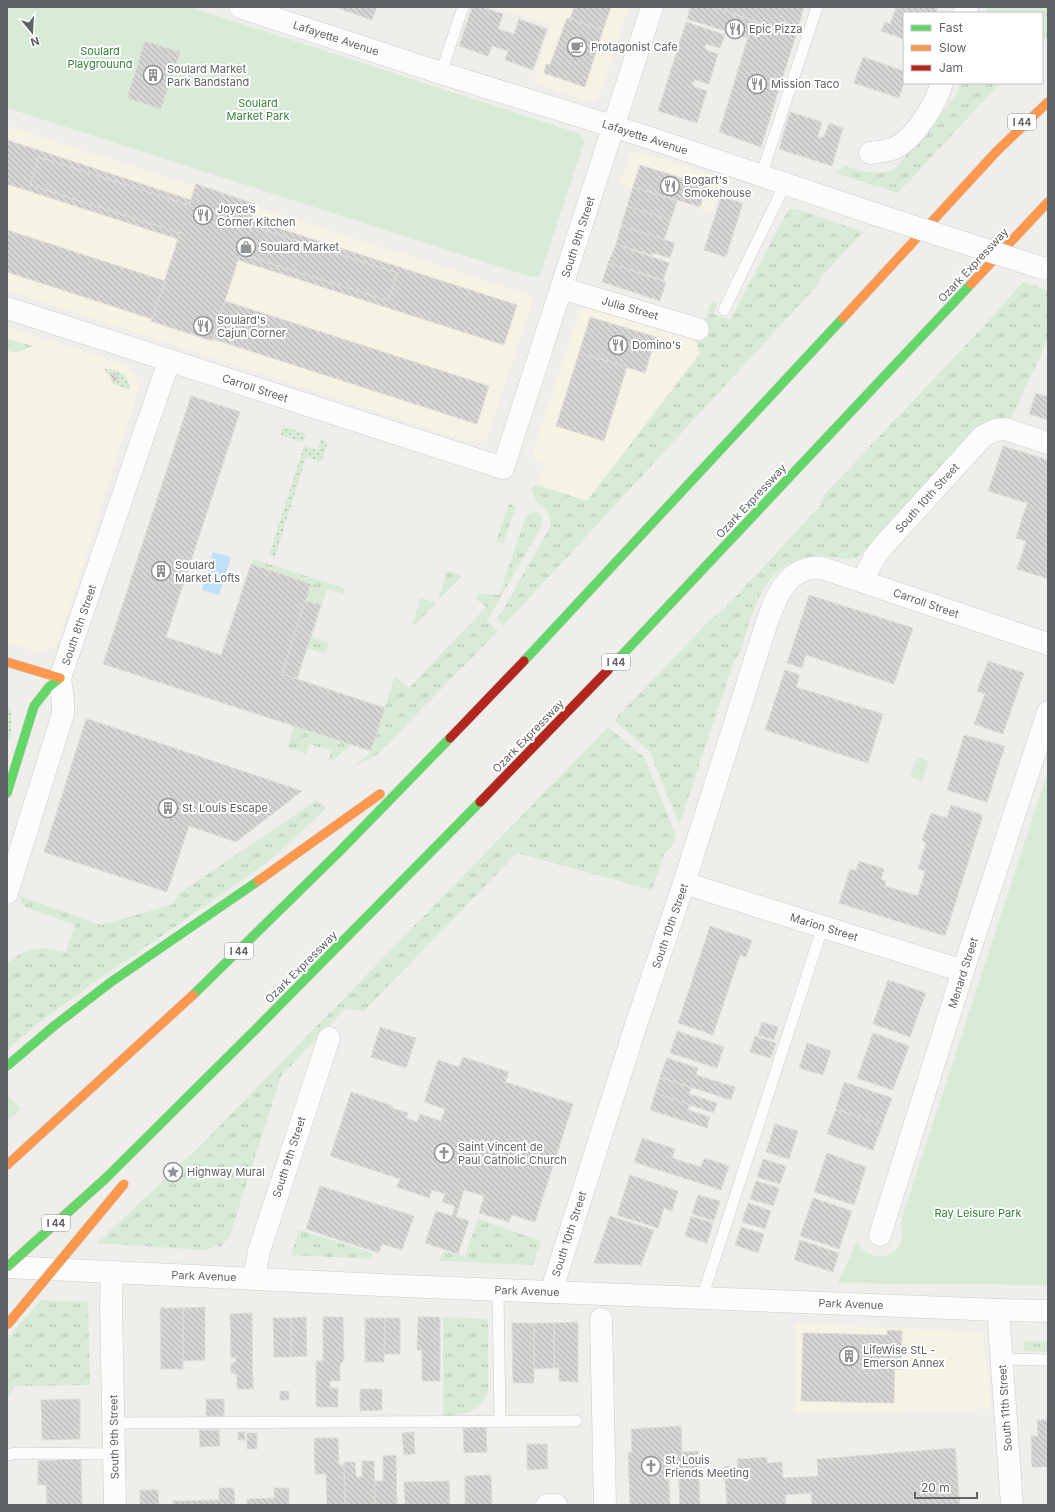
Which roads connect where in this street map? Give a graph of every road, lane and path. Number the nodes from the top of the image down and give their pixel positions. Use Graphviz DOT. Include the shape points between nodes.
graph roads {
  1 [pos="240,7"];
  2 [pos="463,7"];
  3 [pos="652,7"];
  4 [pos="817,7"];
  5 [pos="284,14"];
  6 [pos="441,73"];
  7 [pos="942,84"];
  8 [pos="1048,92"];
  9 [pos="1048,102"];
  10 [pos="613,126"];
  11 [pos="997,151"];
  12 [pos="870,153"];
  13 [pos="761,176"];
  14 [pos="784,184"];
  15 [pos="1048,202"];
  16 [pos="1045,269"];
  17 [pos="561,288"];
  18 [pos="7,308"];
  19 [pos="724,310"];
  20 [pos="698,329"];
  21 [pos="169,361"];
  22 [pos="1048,443"];
  23 [pos="503,468"];
  24 [pos="804,570"];
  25 [pos="862,581"];
  26 [pos="1048,644"];
  27 [pos="7,662"];
  28 [pos="60,678"];
  29 [pos="1048,712"];
  30 [pos="427,761"];
  31 [pos="7,793"];
  32 [pos="684,883"];
  33 [pos="7,893"];
  34 [pos="823,926"];
  35 [pos="964,970"];
  36 [pos="329,1038"];
  37 [pos="7,1066"];
  38 [pos="174,1111"];
  39 [pos="153,1145"];
  40 [pos="7,1165"];
  41 [pos="126,1181"];
  42 [pos="880,1235"];
  43 [pos="7,1267"];
  44 [pos="112,1273"];
  45 [pos="254,1278"];
  46 [pos="498,1290"];
  47 [pos="551,1292"];
  48 [pos="702,1298"];
  49 [pos="998,1310"];
  50 [pos="1048,1311"];
  51 [pos="601,1320"];
  52 [pos="7,1324"];
  53 [pos="1001,1359"];
  54 [pos="1048,1360"];
  55 [pos="500,1420"];
  56 [pos="576,1421"];
  57 [pos="114,1423"];
  58 [pos="114,1454"];
  59 [pos="7,1455"];
  60 [pos="115,1505"];
  61 [pos="547,1505"];
  62 [pos="556,1505"];
  63 [pos="605,1505"];
  64 [pos="1012,1505"];
  1 -- 5 [label="street, Lafayette Avenue"];
  2 -- 6 [label="lane"];
  3 -- 10 [label="street, South 9th Street"];
  4 -- 13 [label="lane"];
  5 -- 6 [label="street, Lafayette Avenue"];
  6 -- 10 [label="street, Lafayette Avenue"];
  7 -- 12 [label="street" via="930,110 904,142 895,148"];
  8 -- 11 [label="main road, I 44"];
  9 -- 11 [label="main road"];
  10 -- 13 [label="street, Lafayette Avenue"];
  10 -- 17 [label="street, South 9th Street"];
  11 -- 30 [label="main road, I 44" via="614,566"];
  13 -- 14 [label="street, Lafayette Avenue"];
  14 -- 16 [label="street, Lafayette Avenue, bridge"];
  14 -- 19 [label="lane"];
  15 -- 38 [label="main road, Ozark Expressway / I 44" via="558,723"];
  17 -- 20 [label="street, Julia Street"];
  17 -- 23 [label="street, South 9th Street"];
  18 -- 21 [label="street, Carroll Street"];
  21 -- 23 [label="street, Carroll Street"];
  21 -- 28 [label="street, South 8th Street"];
  22 -- 25 [label="street, South 10th Street" via="1005,429 995,430 983,436 884,545"];
  24 -- 25 [label="street, Carroll Street" via="822,568"];
  24 -- 32 [label="street, South 10th Street" via="788,581 774,602"];
  25 -- 26 [label="street, Carroll Street"];
  27 -- 28 [label="main road"];
  28 -- 31 [label="main road" via="34,706"];
  28 -- 33 [label="street, South 8th Street" via="63,714"];
  29 -- 35 [label="street, Menard Street"];
  30 -- 37 [label="main road" via="112,982"];
  30 -- 40 [label="main road, I 44" via="241,949"];
  32 -- 34 [label="street, Marion Street"];
  32 -- 47 [label="street, South 10th Street"];
  34 -- 35 [label="street, Marion Street"];
  34 -- 48 [label="lane"];
  35 -- 42 [label="street, Menard Street"];
  36 -- 45 [label="street, South 9th Street" via="259,1251"];
  38 -- 39 [label="main road"];
  38 -- 43 [label="main road, Ozark Expressway / I 44, bridge" via="106,1178"];
  41 -- 52 [label="main road, bridge"];
  43 -- 44 [label="street, Park Avenue"];
  44 -- 45 [label="street, Park Avenue"];
  44 -- 57 [label="street, South 9th Street"];
  45 -- 46 [label="street, Park Avenue"];
  46 -- 47 [label="street, Park Avenue"];
  46 -- 55 [label="lane"];
  47 -- 48 [label="street, Park Avenue"];
  48 -- 49 [label="street, Park Avenue"];
  49 -- 50 [label="street, Park Avenue"];
  49 -- 53 [label="street, South 11th Street"];
  51 -- 63 [label="street"];
  53 -- 54 [label="lane"];
  53 -- 64 [label="street, South 11th Street"];
  55 -- 56 [label="lane"];
  55 -- 57 [label="lane"];
  57 -- 58 [label="street, South 9th Street"];
  58 -- 59 [label="lane" via="17,1452"];
  58 -- 60 [label="street, South 9th Street"];
  61 -- 62 [label="street"];
}
